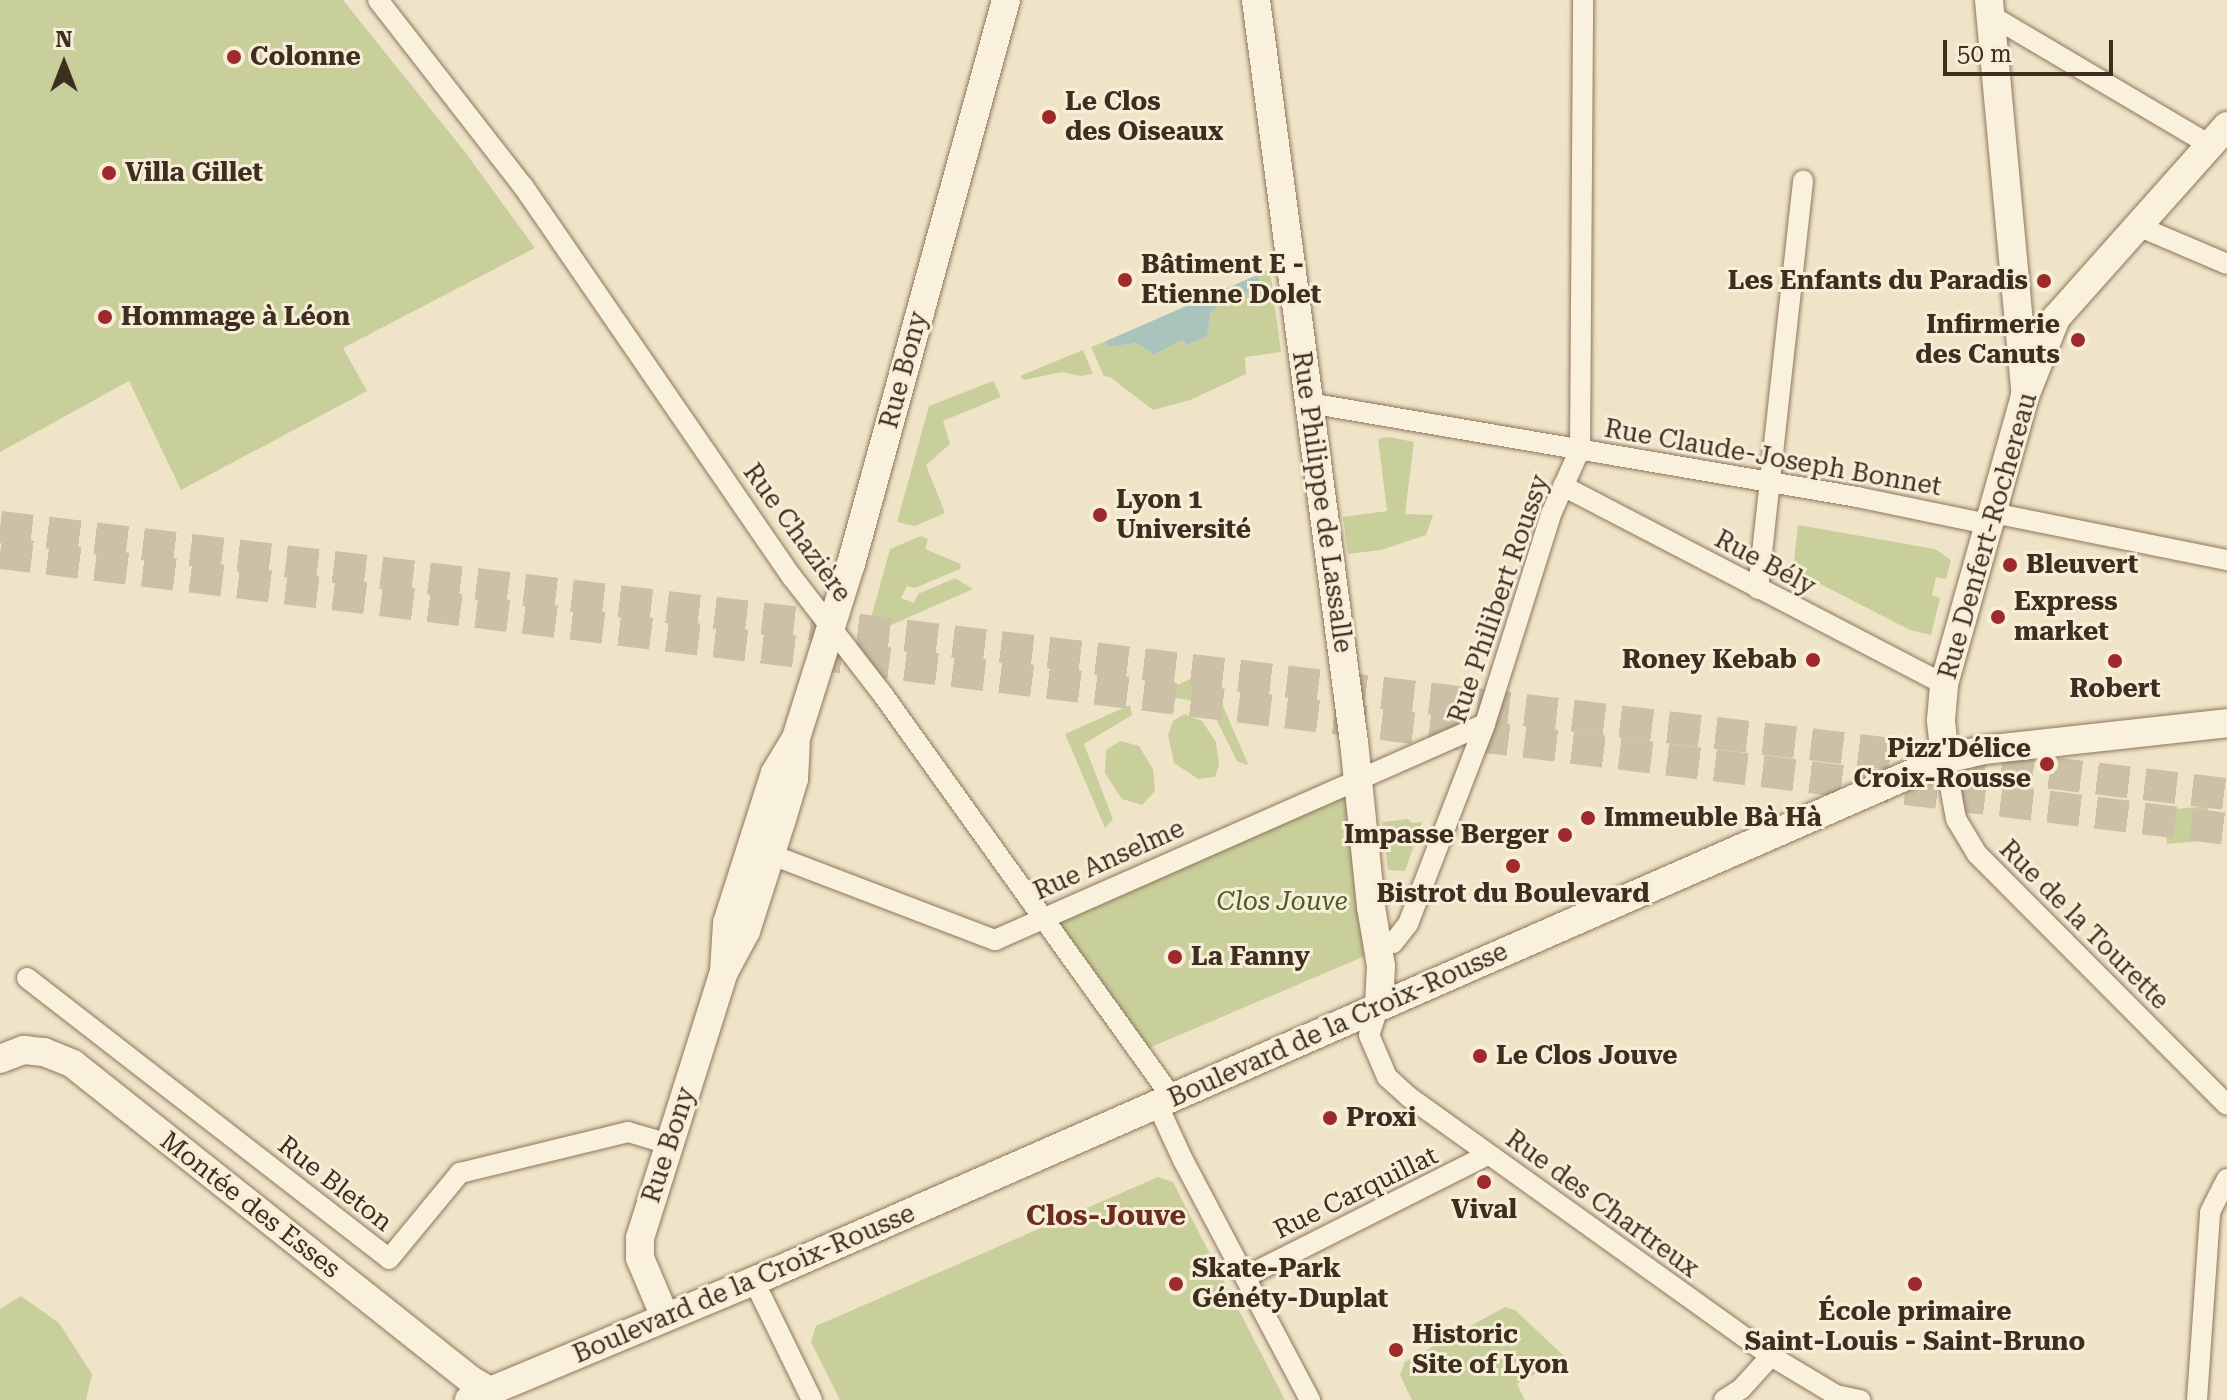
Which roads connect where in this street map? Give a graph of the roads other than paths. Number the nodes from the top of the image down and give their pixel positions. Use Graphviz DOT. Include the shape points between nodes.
graph roads {
  1 [pos="378,0"];
  2 [pos="1006,0"];
  3 [pos="1256,0"];
  4 [pos="1583,0"];
  5 [pos="1990,8"];
  6 [pos="2218,136"];
  7 [pos="1803,180"];
  8 [pos="2138,226"];
  9 [pos="2227,264"];
  10 [pos="2019,314"];
  11 [pos="2056,318"];
  12 [pos="2025,396"];
  13 [pos="1309,403"];
  14 [pos="1580,449"];
  15 [pos="1770,481"];
  16 [pos="1563,486"];
  17 [pos="1992,518"];
  18 [pos="2227,560"];
  19 [pos="1758,589"];
  20 [pos="832,625"];
  21 [pos="1944,684"];
  22 [pos="2227,723"];
  23 [pos="1485,724"];
  24 [pos="1945,759"];
  25 [pos="1358,777"];
  26 [pos="761,850"];
  27 [pos="1042,917"];
  28 [pos="1377,947"];
  29 [pos="27,978"];
  30 [pos="1379,1005"];
  31 [pos="0,1059"];
  32 [pos="1166,1102"];
  33 [pos="2227,1105"];
  34 [pos="669,1144"];
  35 [pos="1488,1155"];
  36 [pos="2227,1179"];
  37 [pos="1247,1276"];
  38 [pos="754,1281"];
  39 [pos="665,1317"];
  40 [pos="1771,1356"];
  41 [pos="479,1396"];
  42 [pos="812,1400"];
  43 [pos="1310,1400"];
  44 [pos="1724,1400"];
  45 [pos="1860,1400"];
  46 [pos="2197,1400"];
  1 -- 20 [label="street, Rue Chazière" via="523,186 792,577"];
  2 -- 20 [label="street, Rue Bony"];
  3 -- 13 [label="street, Rue Philippe de Lassalle"];
  4 -- 14 [label="street, Rue Philibert Roussy"];
  5 -- 6 [label="street"];
  5 -- 10 [label="street"];
  6 -- 8 [label="street, Rue Denfert-Rochereau"];
  7 -- 15 [label="street"];
  8 -- 9 [label="street"];
  8 -- 11 [label="street, Rue Denfert-Rochereau"];
  10 -- 11 [label="street"];
  10 -- 12 [label="street"];
  11 -- 12 [label="street, Rue Denfert-Rochereau"];
  12 -- 17 [label="street, Rue Denfert-Rochereau"];
  13 -- 14 [label="street, Rue Claude-Joseph Bonnet"];
  13 -- 25 [label="street, Rue Philippe de Lassalle"];
  14 -- 15 [label="street, Rue Claude-Joseph Bonnet"];
  14 -- 16 [label="street, Rue Philibert Roussy"];
  15 -- 17 [label="street, Rue Claude-Joseph Bonnet" via="1978,522"];
  15 -- 19 [label="street"];
  16 -- 19 [label="street, Rue Bély"];
  16 -- 23 [label="street, Rue Philibert Roussy"];
  17 -- 18 [label="street, Rue Claude-Joseph Bonnet" via="2003,515"];
  17 -- 21 [label="street, Rue Denfert-Rochereau"];
  19 -- 21 [label="street, Rue Bély"];
  20 -- 26 [label="street, Rue Bony" via="796,738 794,779"];
  20 -- 27 [label="street, Rue Chazière"];
  21 -- 24 [label="street, Rue Denfert-Rochereau"];
  22 -- 24 [label="street, Boulevard de la Croix-Rousse"];
  23 -- 25 [label="street, Rue Anselme"];
  23 -- 28 [label="street, Rue Philibert Roussy" via="1408,924 1393,943"];
  24 -- 30 [label="street, Boulevard de la Croix-Rousse"];
  24 -- 33 [label="street, Rue de la Tourette" via="1956,819 1977,854"];
  25 -- 27 [label="street, Rue Anselme"];
  25 -- 28 [label="street, Rue Philippe de Lassalle"];
  26 -- 27 [label="street, Rue Anselme" via="995,940"];
  26 -- 34 [label="street, Rue Bony" via="746,931 724,972"];
  27 -- 32 [label="street, Rue Chazière"];
  28 -- 30 [label="street, Rue Philippe de Lassalle"];
  29 -- 34 [label="street, Rue Bleton" via="389,1259 460,1173 628,1132"];
  30 -- 32 [label="street, Boulevard de la Croix-Rousse"];
  30 -- 35 [label="street, Rue des Chartreux" via="1369,1035 1387,1077"];
  31 -- 41 [label="street, Montée des Esses" via="24,1050 73,1064 471,1380"];
  32 -- 37 [label="street, Rue Chazière" via="1183,1160"];
  32 -- 38 [label="street, Boulevard de la Croix-Rousse"];
  34 -- 39 [label="street, Rue Bony" via="638,1248"];
  35 -- 37 [label="street, Rue Carquillat"];
  35 -- 40 [label="street, Rue des Chartreux"];
  36 -- 46 [label="street" via="2210,1212"];
  37 -- 43 [label="street, Rue Chazière"];
  38 -- 39 [label="street, Boulevard de la Croix-Rousse"];
  38 -- 42 [label="street"];
  39 -- 41 [label="street, Boulevard de la Croix-Rousse"];
  40 -- 44 [label="street"];
  40 -- 45 [label="street, Rue des Chartreux" via="1836,1395"];
}
